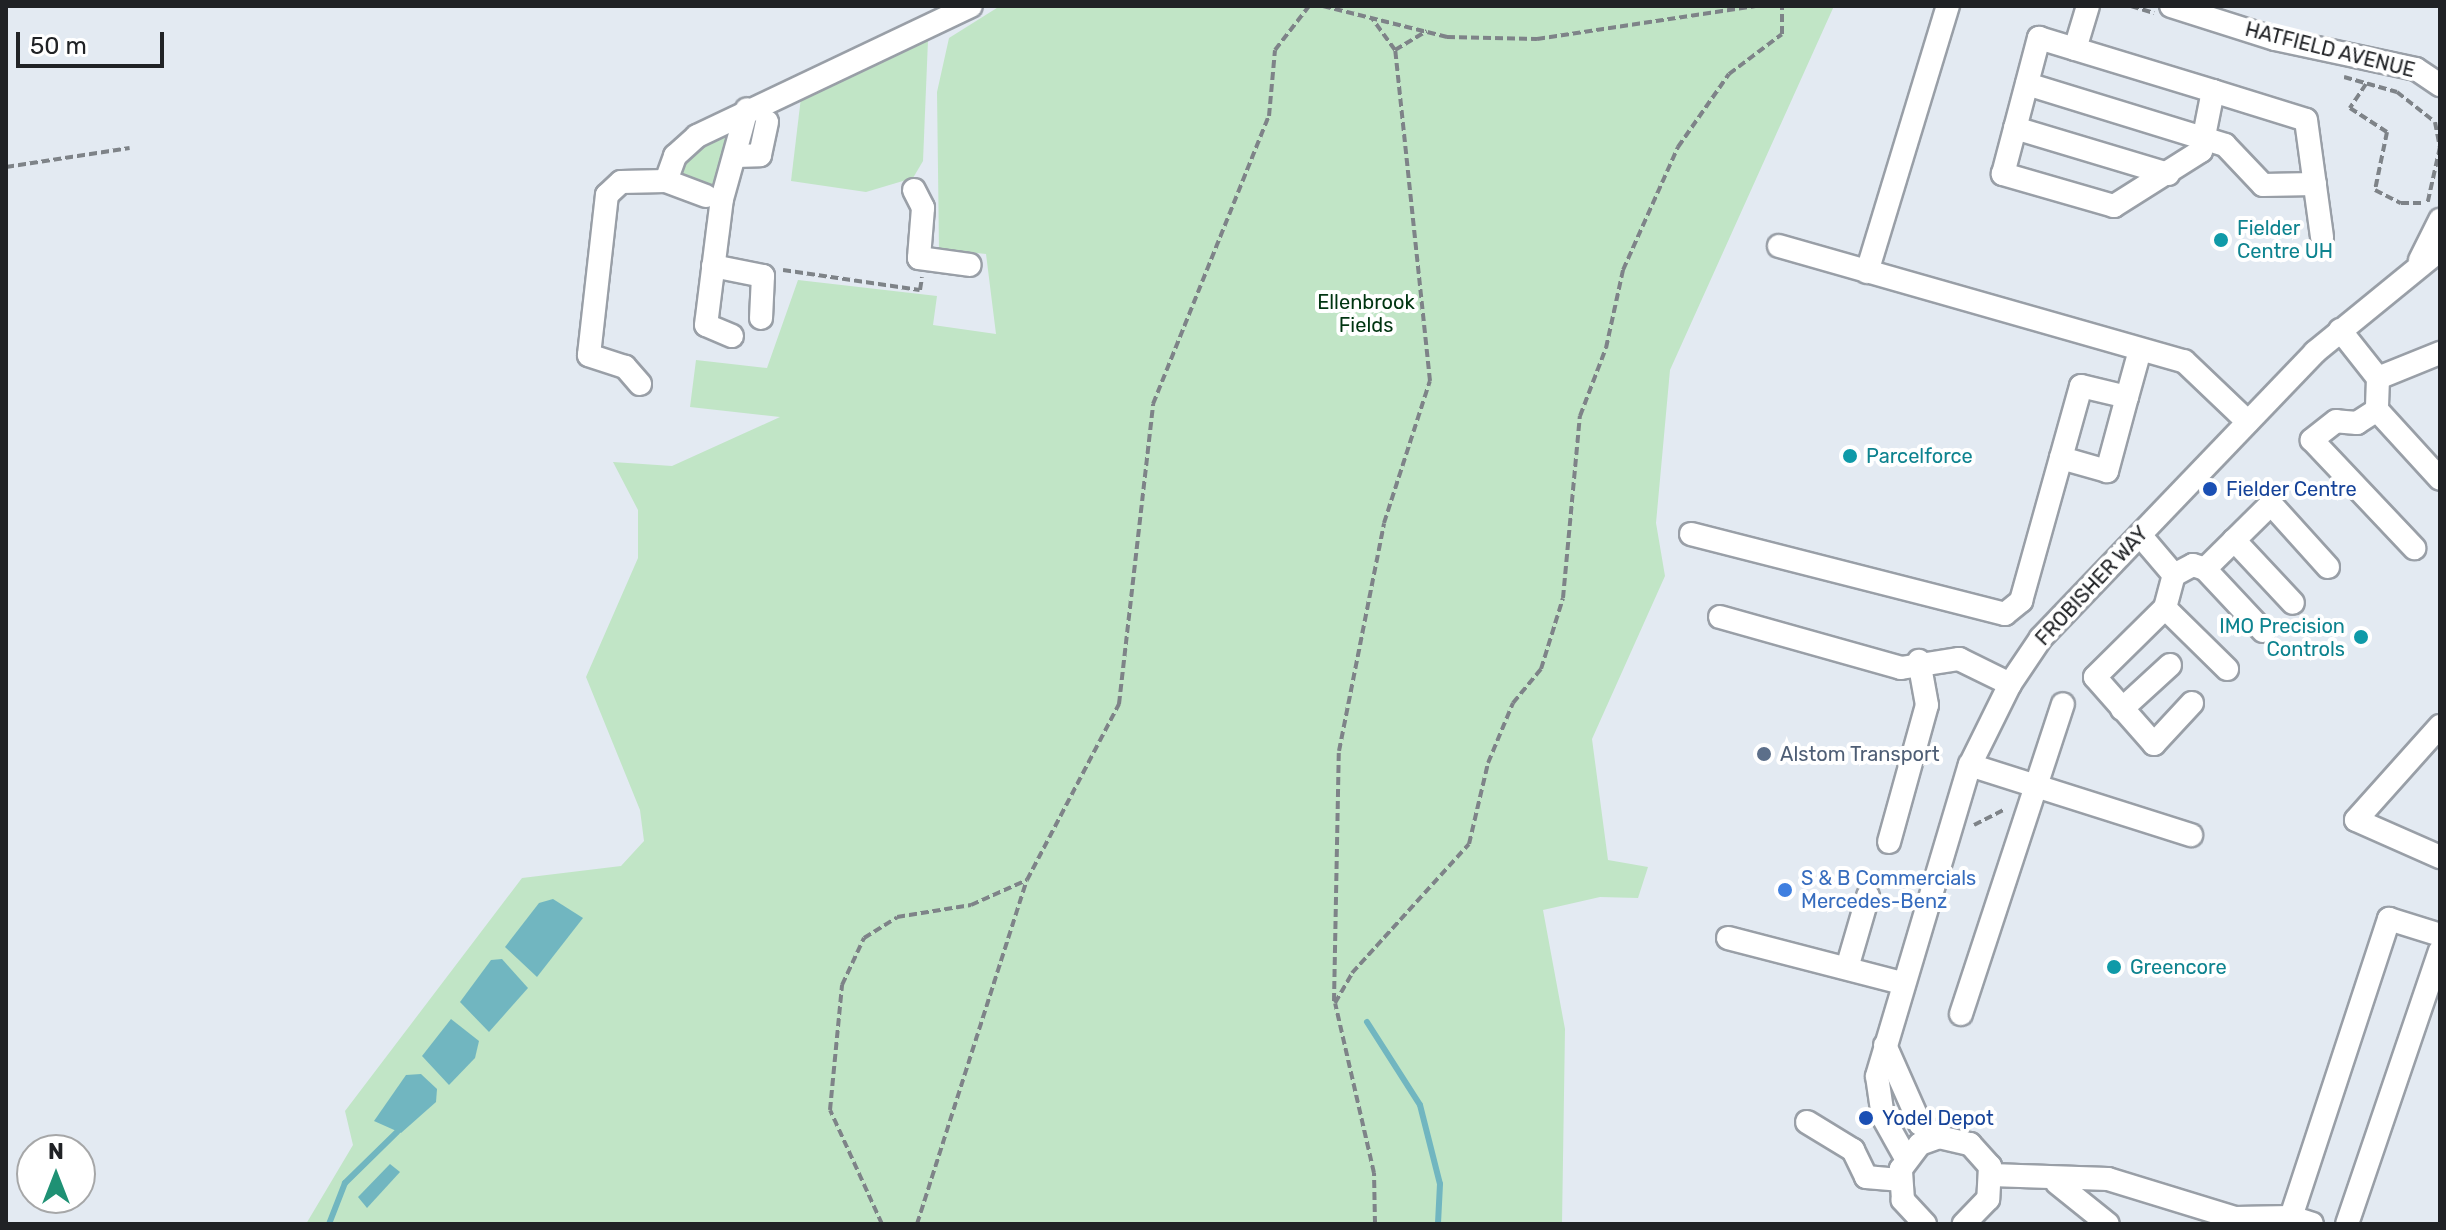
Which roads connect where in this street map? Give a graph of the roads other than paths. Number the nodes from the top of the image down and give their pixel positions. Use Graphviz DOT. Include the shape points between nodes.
graph roads {
  1 [pos="971,6"];
  2 [pos="1948,6"];
  3 [pos="2088,6"];
  4 [pos="2171,6"];
  5 [pos="2075,49"];
  6 [pos="2027,84"];
  7 [pos="2440,85"];
  8 [pos="2213,91"];
  9 [pos="747,109"];
  10 [pos="767,122"];
  11 [pos="2015,128"];
  12 [pos="2204,136"];
  13 [pos="736,156"];
  14 [pos="2168,174"];
  15 [pos="666,181"];
  16 [pos="2315,184"];
  17 [pos="914,190"];
  18 [pos="706,196"];
  19 [pos="2436,216"];
  20 [pos="2322,237"];
  21 [pos="1779,246"];
  22 [pos="2430,255"];
  23 [pos="970,265"];
  24 [pos="713,266"];
  25 [pos="1867,272"];
  26 [pos="761,318"];
  27 [pos="2340,330"];
  28 [pos="732,336"];
  29 [pos="2140,350"];
  30 [pos="2438,358"];
  31 [pos="2378,378"];
  32 [pos="640,384"];
  33 [pos="2127,397"];
  34 [pos="2377,410"];
  35 [pos="2248,422"];
  36 [pos="2061,458"];
  37 [pos="2440,479"];
  38 [pos="1691,534"];
  39 [pos="2140,535"];
  40 [pos="2234,540"];
  41 [pos="2414,548"];
  42 [pos="2328,567"];
  43 [pos="2205,569"];
  44 [pos="2174,575"];
  45 [pos="2293,603"];
  46 [pos="2165,608"];
  47 [pos="1720,617"];
  48 [pos="2263,631"];
  49 [pos="1919,661"];
  50 [pos="2170,665"];
  51 [pos="2227,669"];
  52 [pos="2010,684"];
  53 [pos="2192,703"];
  54 [pos="2063,704"];
  55 [pos="2122,709"];
  56 [pos="2440,726"];
  57 [pos="1970,765"];
  58 [pos="2036,785"];
  59 [pos="2191,835"];
  60 [pos="1889,842"];
  61 [pos="2440,857"];
  62 [pos="1868,896"];
  63 [pos="2440,935"];
  64 [pos="1728,938"];
  65 [pos="2440,951"];
  66 [pos="1847,968"];
  67 [pos="1902,983"];
  68 [pos="1961,1014"];
  69 [pos="1885,1045"];
  70 [pos="1807,1122"];
  71 [pos="1939,1137"];
  72 [pos="1906,1158"];
  73 [pos="1991,1175"];
  74 [pos="2057,1183"];
  75 [pos="1899,1184"];
  76 [pos="2302,1220"];
  77 [pos="2234,1221"];
  78 [pos="1968,1223"];
  79 [pos="1894,1224"];
  80 [pos="1924,1224"];
  81 [pos="2108,1224"];
  82 [pos="2347,1224"];
  1 -- 9 [label="street"];
  2 -- 25 [label="street"];
  3 -- 5 [label="street"];
  4 -- 7 [label="street, HATFIELD AVENUE" via="2275,39 2416,69"];
  5 -- 6 [label="street" via="2039,38"];
  5 -- 8 [label="street"];
  6 -- 11 [label="street"];
  6 -- 12 [label="street"];
  8 -- 12 [label="street"];
  8 -- 16 [label="street" via="2306,120"];
  9 -- 13 [label="street"];
  9 -- 15 [label="street" via="697,136 675,156"];
  10 -- 13 [label="street" via="760,155"];
  11 -- 14 [label="street"];
  11 -- 14 [label="street" via="2003,174 2114,206"];
  12 -- 14 [label="street" via="2201,151"];
  12 -- 16 [label="street" via="2225,145 2263,185"];
  13 -- 24 [label="street"];
  15 -- 18 [label="street"];
  15 -- 32 [label="street" via="621,182 607,195 589,355 625,367"];
  16 -- 20 [label="street"];
  17 -- 23 [label="street" via="923,208 917,252 923,260"];
  19 -- 22 [label="street, FROBISHER WAY"];
  21 -- 25 [label="street"];
  22 -- 27 [label="street, FROBISHER WAY"];
  24 -- 26 [label="street" via="763,276"];
  24 -- 28 [label="street" via="707,330"];
  25 -- 29 [label="street"];
  27 -- 31 [label="street"];
  27 -- 35 [label="street, FROBISHER WAY"];
  29 -- 33 [label="street"];
  29 -- 35 [label="street" via="2184,361"];
  30 -- 31 [label="street"];
  31 -- 34 [label="street"];
  33 -- 36 [label="street" via="2081,386"];
  33 -- 36 [label="street" via="2107,471"];
  34 -- 37 [label="street"];
  34 -- 41 [label="street" via="2357,423 2336,421 2312,440"];
  35 -- 39 [label="street, FROBISHER WAY"];
  36 -- 38 [label="street" via="2021,601 2005,614"];
  39 -- 44 [label="street"];
  39 -- 52 [label="street, FROBISHER WAY" via="2041,638"];
  40 -- 42 [label="street" via="2271,504"];
  40 -- 43 [label="street"];
  40 -- 45 [label="street"];
  43 -- 44 [label="street" via="2193,565"];
  43 -- 48 [label="street"];
  44 -- 46 [label="street"];
  46 -- 51 [label="street"];
  46 -- 55 [label="street" via="2095,677"];
  47 -- 49 [label="street" via="1901,668"];
  49 -- 52 [label="street" via="1959,659"];
  49 -- 60 [label="street" via="1927,705"];
  50 -- 55 [label="street"];
  52 -- 57 [label="street, FROBISHER WAY"];
  53 -- 55 [label="street" via="2154,744"];
  54 -- 58 [label="street"];
  56 -- 61 [label="street" via="2356,820"];
  57 -- 58 [label="street"];
  57 -- 67 [label="street, FROBISHER WAY"];
  58 -- 59 [label="street"];
  58 -- 68 [label="street"];
  62 -- 66 [label="street"];
  63 -- 76 [label="street" via="2389,919"];
  64 -- 66 [label="street"];
  65 -- 82 [label="street"];
  66 -- 67 [label="street"];
  67 -- 69 [label="street, FROBISHER WAY"];
  69 -- 71 [label="street" via="1920,1124"];
  69 -- 72 [label="street, FROBISHER WAY" via="1877,1076 1883,1117"];
  70 -- 75 [label="street" via="1853,1150 1866,1177"];
  71 -- 72 [label="street"];
  71 -- 73 [label="street" via="1970,1144"];
  72 -- 75 [label="street"];
  73 -- 74 [label="street"];
  73 -- 78 [label="street" via="1988,1199"];
  74 -- 77 [label="street" via="2108,1179"];
  74 -- 81 [label="street"];
  75 -- 79 [label="street"];
  75 -- 80 [label="street"];
  76 -- 77 [label="street"];
}
